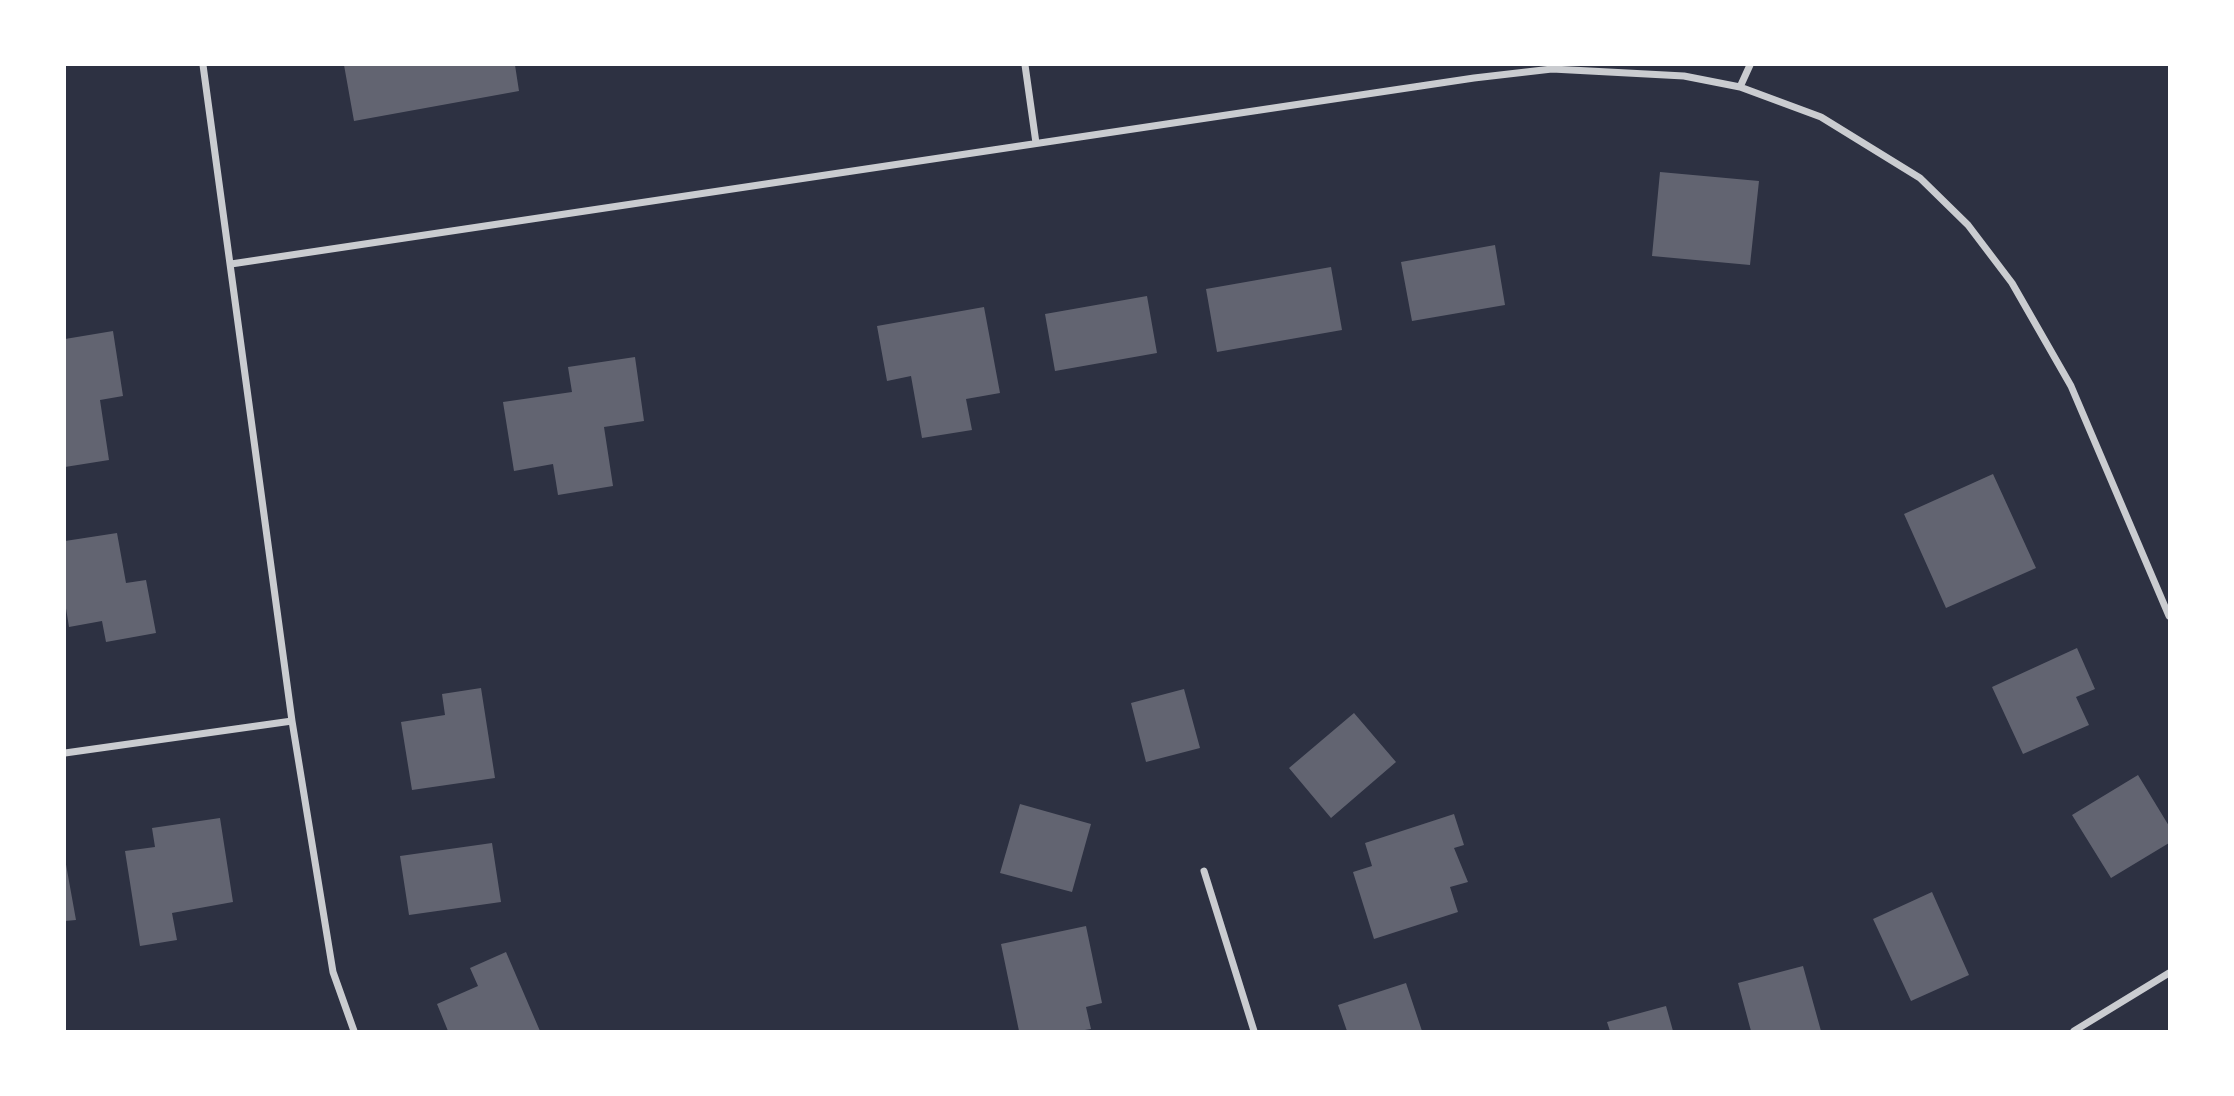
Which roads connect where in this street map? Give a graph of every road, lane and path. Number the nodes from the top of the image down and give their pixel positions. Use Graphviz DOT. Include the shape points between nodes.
graph roads {
  1 [pos="203,65"];
  2 [pos="1025,65"];
  3 [pos="1750,65"];
  4 [pos="1740,87"];
  5 [pos="1036,143"];
  6 [pos="231,264"];
  7 [pos="2169,617"];
  8 [pos="292,721"];
  9 [pos="65,753"];
  10 [pos="1204,872"];
  11 [pos="2169,973"];
  12 [pos="354,1031"];
  13 [pos="1254,1031"];
  14 [pos="2074,1031"];
  1 -- 6 [label="street"];
  2 -- 5 [label="street"];
  3 -- 4 [label="street"];
  4 -- 5 [label="street" via="1684,76 1552,69"];
  4 -- 7 [label="street" via="1821,117 1920,178 1968,225 2012,283 2071,386"];
  5 -- 6 [label="street"];
  6 -- 8 [label="street"];
  8 -- 9 [label="street"];
  8 -- 12 [label="street" via="333,972"];
  10 -- 13 [label="street"];
  11 -- 14 [label="street"];
}
